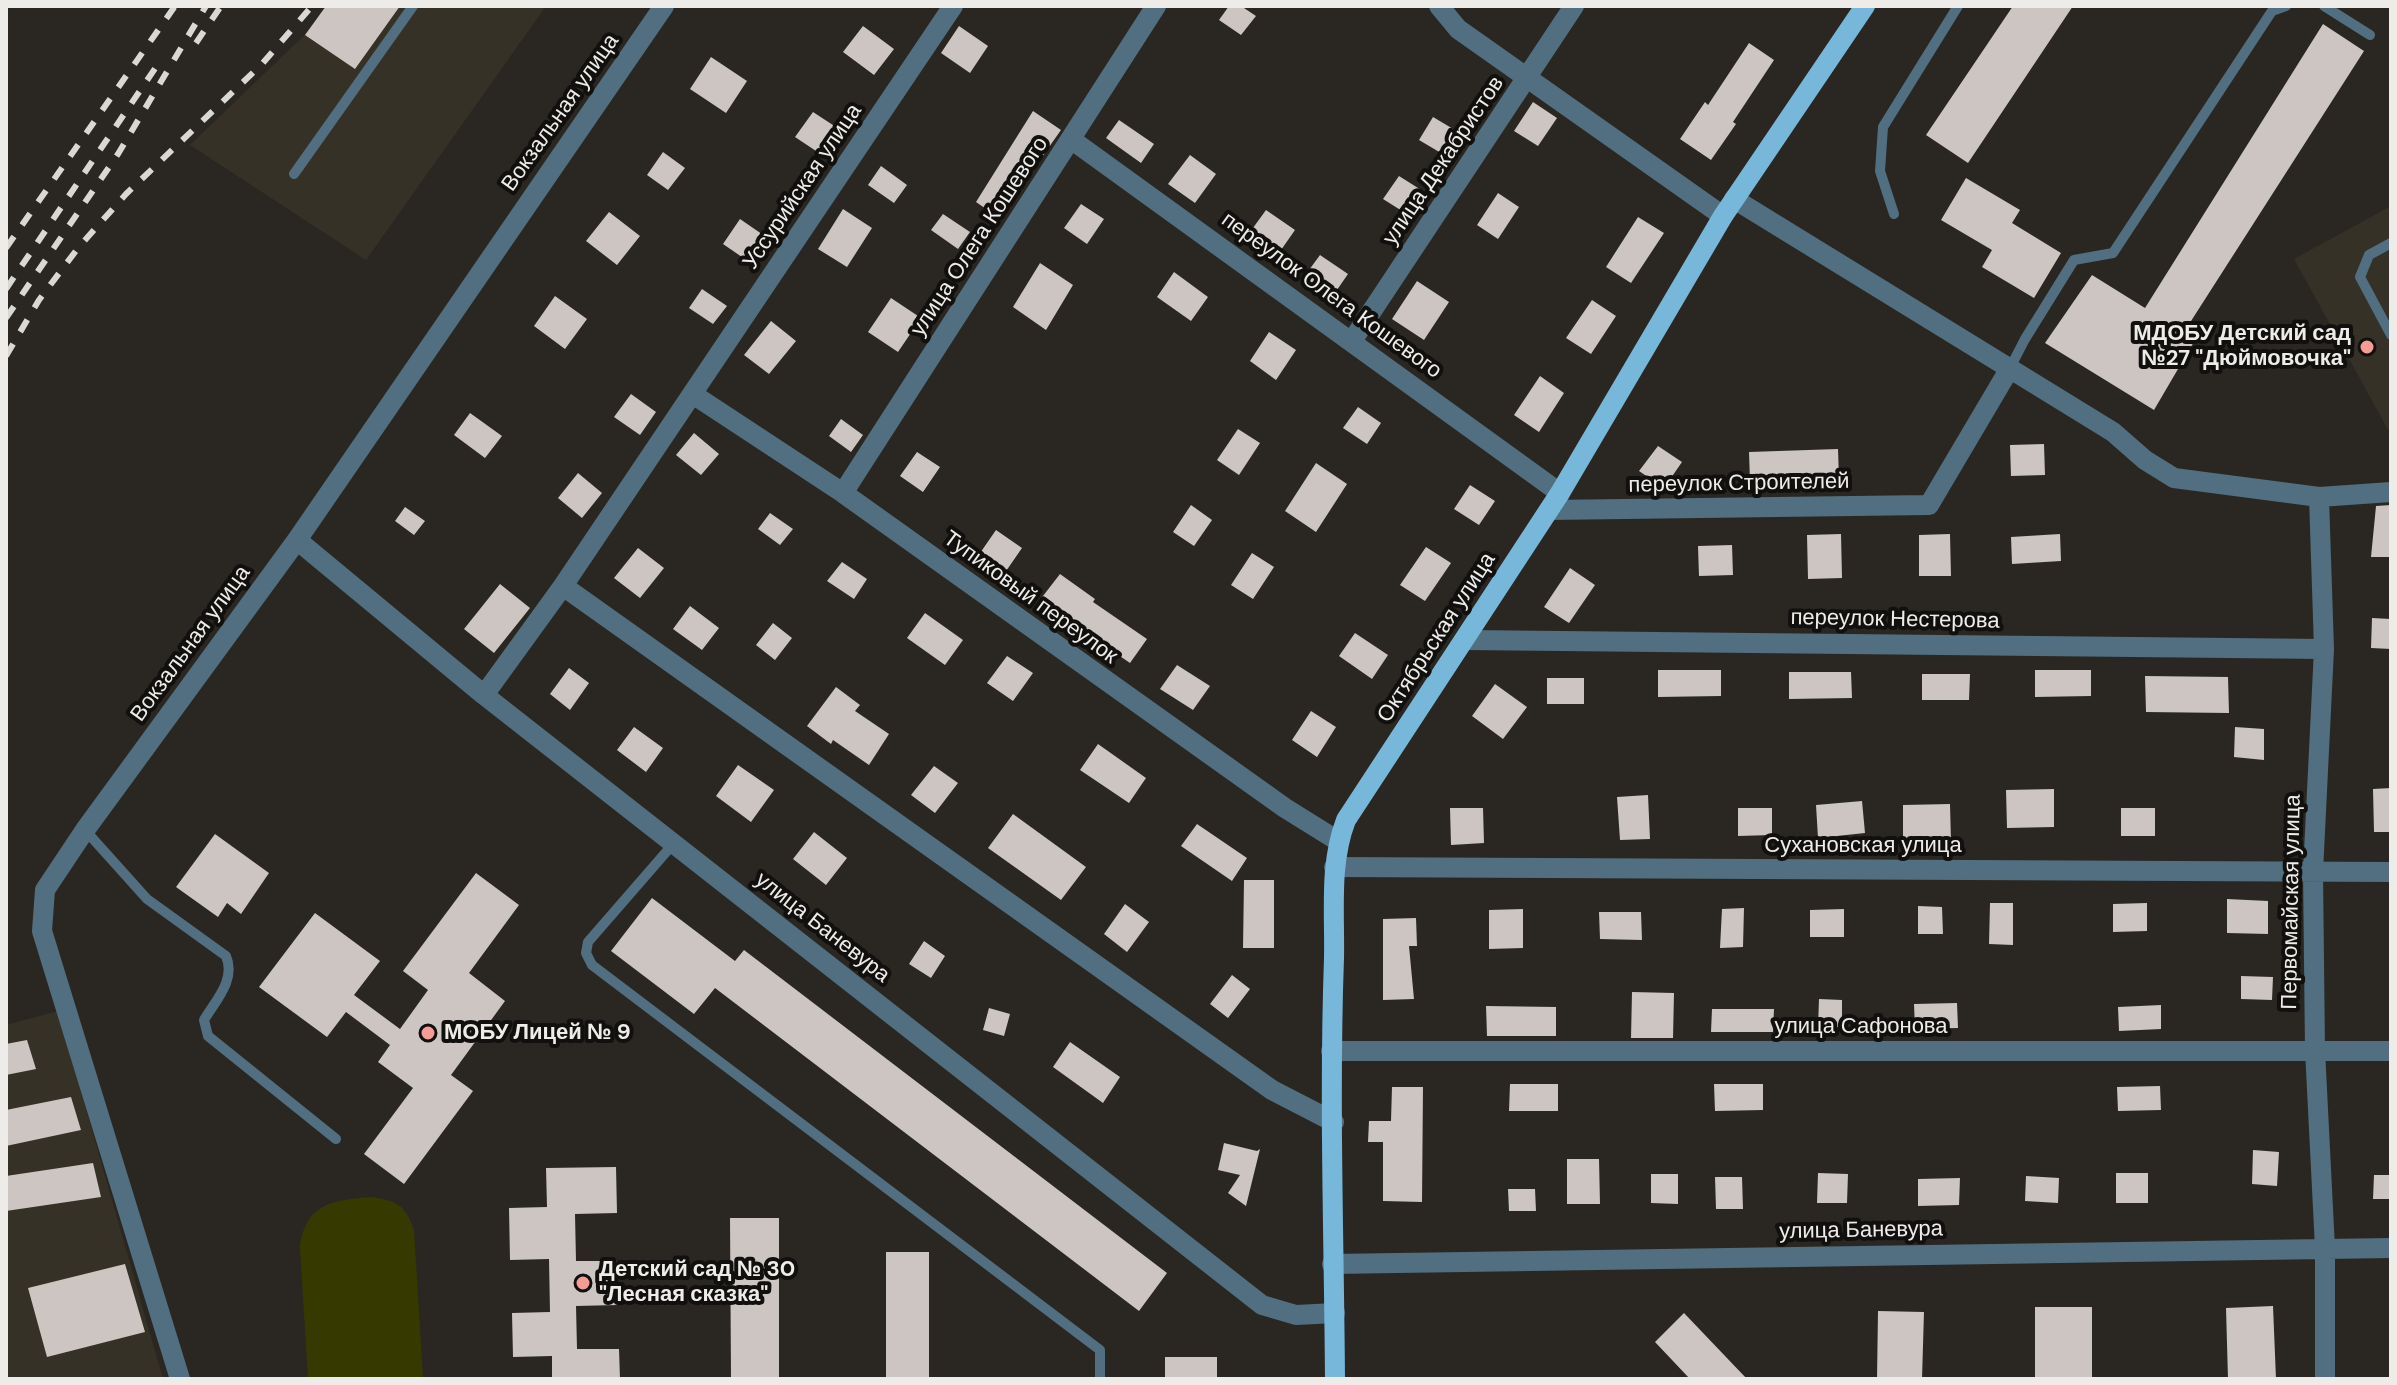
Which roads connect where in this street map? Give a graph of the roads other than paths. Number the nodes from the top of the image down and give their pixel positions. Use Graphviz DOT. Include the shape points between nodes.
graph roads {
  1 [pos="413,6"];
  2 [pos="664,6"];
  3 [pos="953,6"];
  4 [pos="1156,6"];
  5 [pos="1439,6"];
  6 [pos="1574,6"];
  7 [pos="1865,6"];
  8 [pos="1958,6"];
  9 [pos="2286,6"];
  10 [pos="2324,6"];
  11 [pos="2370,35"];
  12 [pos="1528,79"];
  13 [pos="1072,140"];
  14 [pos="294,174"];
  15 [pos="1729,208"];
  16 [pos="1894,214"];
  17 [pos="2391,243"];
  18 [pos="2391,335"];
  19 [pos="1352,341"];
  20 [pos="2010,368"];
  21 [pos="694,395"];
  22 [pos="2391,492"];
  23 [pos="843,493"];
  24 [pos="2319,497"];
  25 [pos="1555,502"];
  26 [pos="297,540"];
  27 [pos="563,586"];
  28 [pos="1465,640"];
  29 [pos="2324,649"];
  30 [pos="484,695"];
  31 [pos="85,830"];
  32 [pos="1338,841"];
  33 [pos="674,843"];
  34 [pos="1334,867"];
  35 [pos="2313,872"];
  36 [pos="2391,872"];
  37 [pos="2315,1050"];
  38 [pos="1331,1051"];
  39 [pos="2391,1051"];
  40 [pos="1334,1122"];
  41 [pos="336,1139"];
  42 [pos="2325,1248"];
  43 [pos="2391,1248"];
  44 [pos="1332,1264"];
  45 [pos="1335,1313"];
  46 [pos="180,1379"];
  47 [pos="1100,1379"];
  48 [pos="1335,1379"];
  49 [pos="2325,1379"];
  1 -- 14 [label="lane"];
  2 -- 26 [label="street, Вокзальная улица"];
  3 -- 21 [label="street, Уссурийская улица"];
  4 -- 13 [label="street, улица Олега Кошевого"];
  5 -- 12 [label="street" via="1458,29"];
  6 -- 12 [label="street, улица Декабристов"];
  7 -- 15 [label="main road, Октябрьская улица"];
  8 -- 16 [label="lane" via="1883,127 1880,171"];
  9 -- 20 [label="lane" via="2272,11 2113,253 2074,260"];
  10 -- 11 [label="lane"];
  12 -- 15 [label="street"];
  12 -- 19 [label="street, улица Декабристов"];
  13 -- 19 [label="street, переулок Олега Кошевого"];
  13 -- 23 [label="street, улица Олега Кошевого"];
  15 -- 20 [label="street"];
  15 -- 25 [label="main road, Октябрьская улица"];
  17 -- 18 [label="lane" via="2369,255 2360,277"];
  19 -- 25 [label="street, переулок Олега Кошевого"];
  20 -- 24 [label="street" via="2113,432 2174,478"];
  20 -- 25 [label="street, переулок Строителей" via="1929,505"];
  21 -- 23 [label="street, Тупиковый переулок"];
  21 -- 27 [label="street, Уссурийская улица"];
  22 -- 24 [label="street"];
  23 -- 32 [label="street, Тупиковый переулок"];
  24 -- 29 [label="street, Первомайская улица"];
  25 -- 28 [label="main road, Октябрьская улица"];
  26 -- 30 [label="street, улица Баневура"];
  26 -- 31 [label="street, Вокзальная улица"];
  27 -- 30 [label="street, Уссурийская улица"];
  27 -- 40 [label="street" via="1272,1090"];
  28 -- 29 [label="street, переулок Нестерова"];
  28 -- 32 [label="main road, Октябрьская улица" via="1346,820"];
  29 -- 35 [label="street, Первомайская улица"];
  30 -- 33 [label="street, улица Баневура"];
  31 -- 41 [label="lane" via="147,899 226,956 230,978 204,1020 208,1036"];
  31 -- 46 [label="street, Вокзальная улица" via="45,890 42,931"];
  32 -- 34 [label="main road, Октябрьская улица"];
  33 -- 45 [label="street, улица Баневура" via="1262,1305 1296,1315"];
  33 -- 47 [label="lane" via="588,942 592,965 1100,1350"];
  34 -- 35 [label="street, Сухановская улица"];
  34 -- 38 [label="main road, Октябрьская улица"];
  35 -- 36 [label="street, Сухановская улица"];
  35 -- 37 [label="street, Первомайская улица"];
  37 -- 38 [label="street, улица Сафонова"];
  37 -- 39 [label="street, улица Сафонова"];
  37 -- 42 [label="street, Первомайская улица"];
  38 -- 40 [label="main road, Октябрьская улица"];
  40 -- 44 [label="main road, Октябрьская улица"];
  42 -- 43 [label="street, улица Баневура"];
  42 -- 44 [label="street, улица Баневура"];
  42 -- 49 [label="street, Первомайская улица"];
  44 -- 45 [label="main road, Октябрьская улица"];
  45 -- 48 [label="main road, Октябрьская улица"];
}
